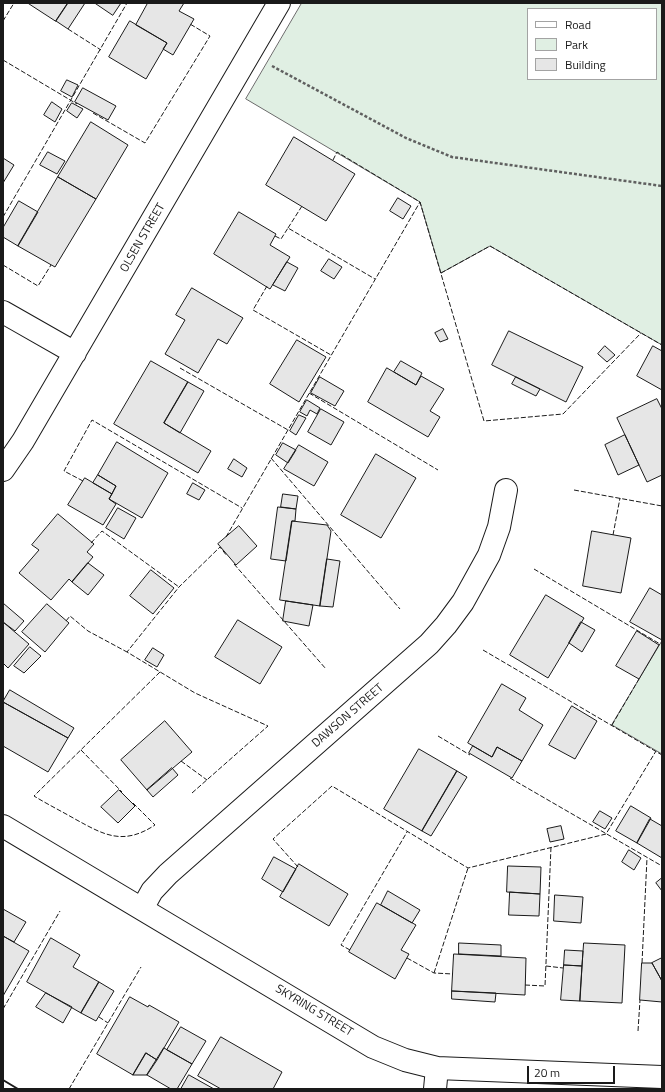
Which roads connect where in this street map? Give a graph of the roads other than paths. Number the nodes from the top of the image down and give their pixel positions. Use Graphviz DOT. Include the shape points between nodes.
graph roads {
  1 [pos="279,3"];
  2 [pos="3,312"];
  3 [pos="75,353"];
  4 [pos="3,470"];
  5 [pos="506,490"];
  6 [pos="3,826"];
  7 [pos="142,909"];
  8 [pos="437,1068"];
  9 [pos="662,1077"];
  10 [pos="435,1089"];
  1 -- 3 [label="street, OLSEN STREET"];
  2 -- 3 [label="street"];
  3 -- 4 [label="street, OLSEN STREET" via="23,442"];
  5 -- 7 [label="street, DAWSON STREET" via="499,527 489,555 463,602 446,625 429,644 168,874 152,891"];
  6 -- 7 [label="street, SKYRING STREET"];
  7 -- 8 [label="street, SKYRING STREET" via="373,1046 405,1060"];
  8 -- 9 [label="street, SKYRING STREET"];
  8 -- 10 [label="street"];
}
